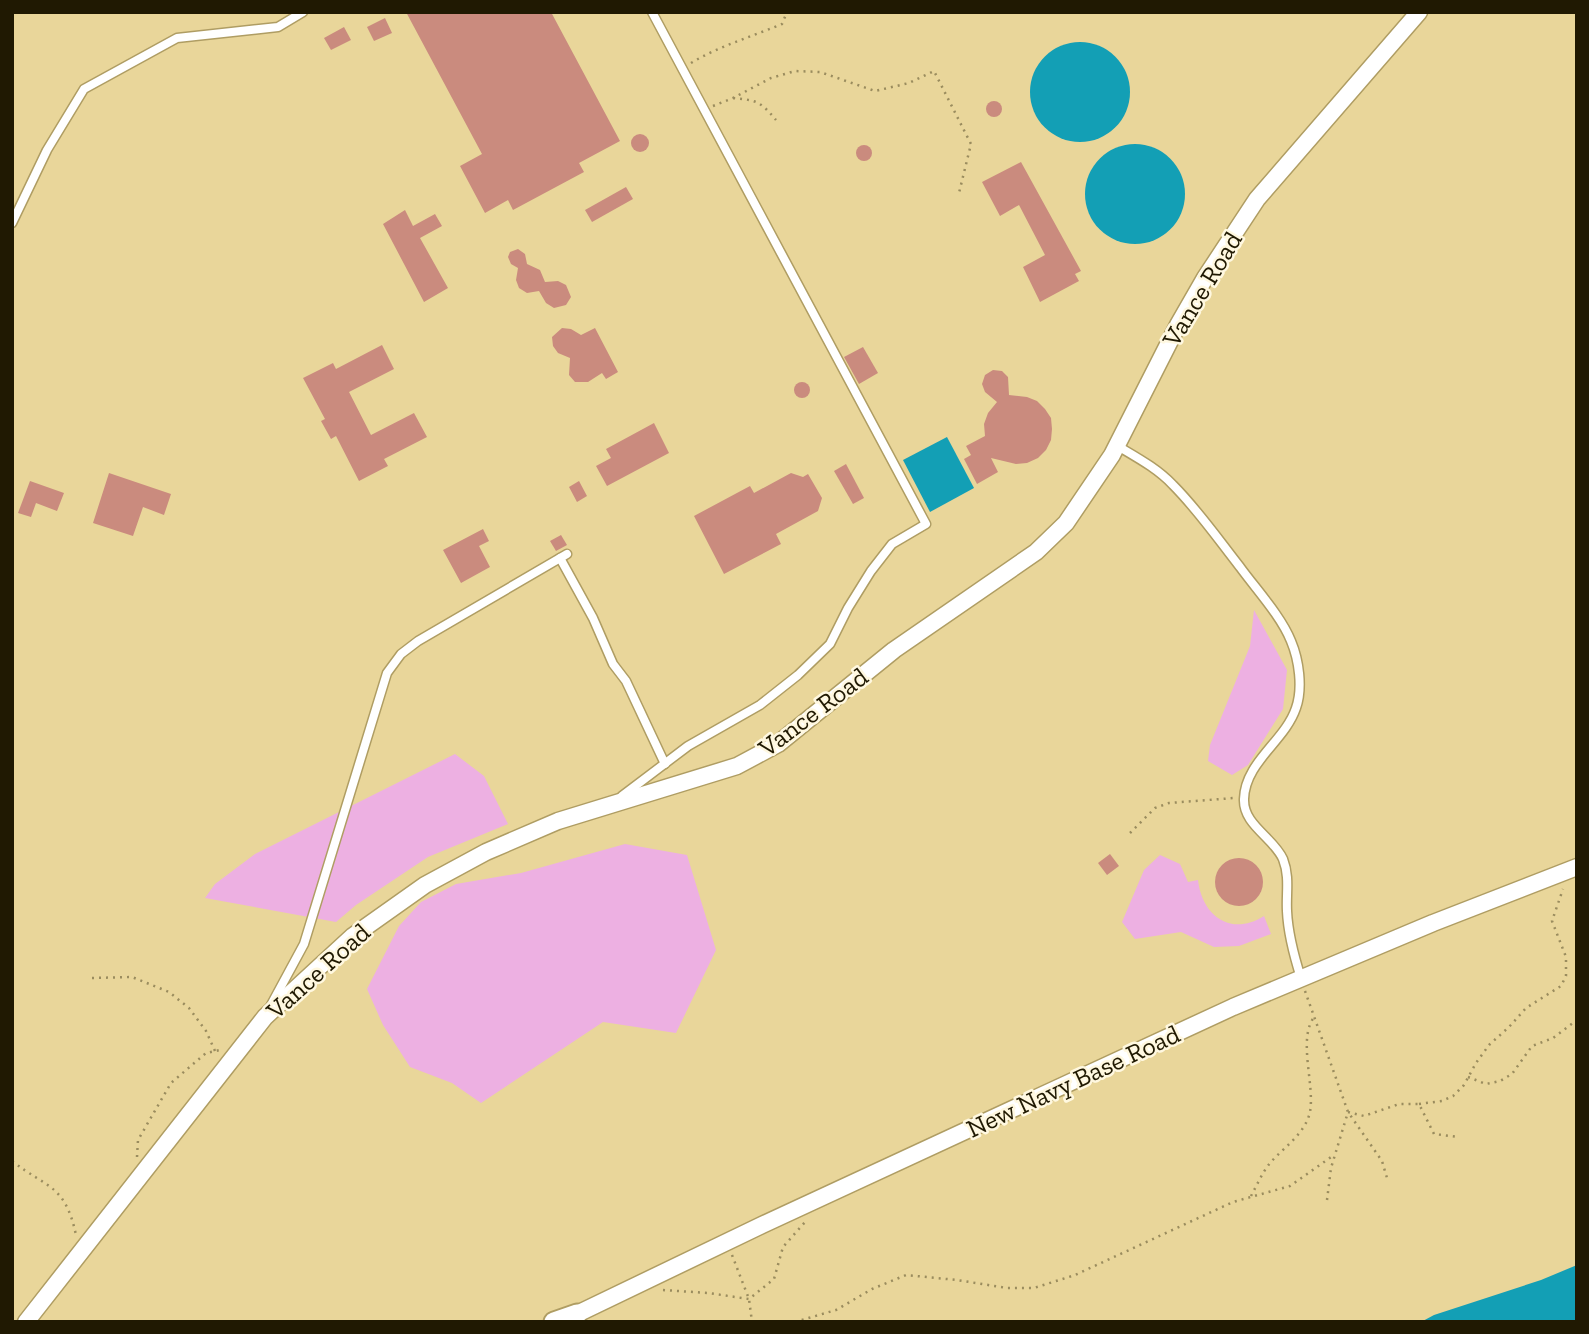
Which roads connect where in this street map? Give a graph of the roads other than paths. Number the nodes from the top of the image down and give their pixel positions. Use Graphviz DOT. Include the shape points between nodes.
graph roads {
  1 [pos="303,12"];
  2 [pos="652,12"];
  3 [pos="1419,12"];
  4 [pos="12,223"];
  5 [pos="1116,445"];
  6 [pos="665,764"];
  7 [pos="614,802"];
  8 [pos="1574,868"];
  9 [pos="1301,978"];
  10 [pos="265,1017"];
  11 [pos="570,1318"];
  12 [pos="26,1322"];
  13 [pos="554,1322"];
  1 -- 4 [label="lane" via="278,27 177,38 84,89 47,150"];
  2 -- 6 [label="lane" via="926,524 892,544 848,608 830,644 798,675 760,705"];
  3 -- 5 [label="street, Vance Road" via="1257,199 1178,325"];
  5 -- 7 [label="street, Vance Road" via="1066,523 1035,552 894,650 778,744 737,766"];
  5 -- 9 [label="lane" via="1172,484 1291,640 1300,685 1297,707 1261,759 1244,797 1246,815 1280,853 1287,870 1286,909"];
  6 -- 7 [label="lane"];
  6 -- 10 [label="lane" via="564,556 418,641 387,673 304,944"];
  7 -- 10 [label="street, Vance Road" via="486,852 425,885 353,936"];
  8 -- 9 [label="street, New Navy Base Road"];
  9 -- 11 [label="street, New Navy Base Road"];
  10 -- 12 [label="street, Vance Road"];
  11 -- 13 [label="street, New Navy Base Road"];
}
